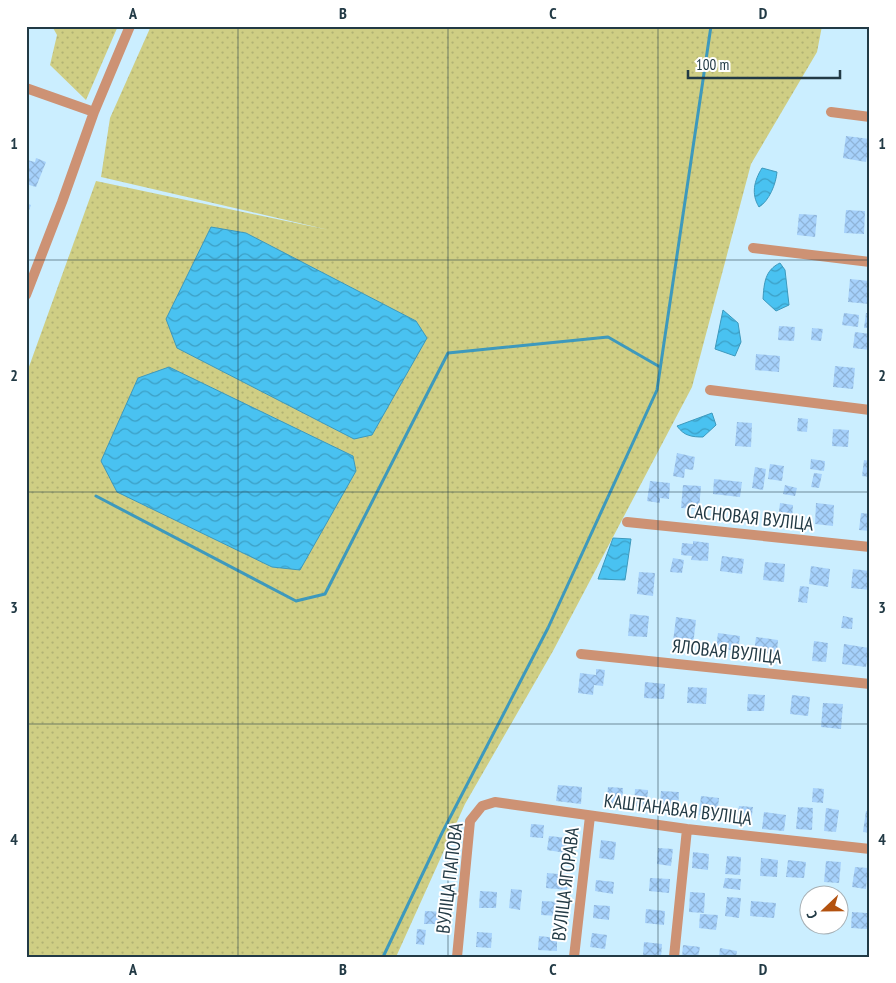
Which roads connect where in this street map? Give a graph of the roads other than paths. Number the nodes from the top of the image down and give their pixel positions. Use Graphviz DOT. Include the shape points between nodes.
graph roads {
  1 [pos="130,26"];
  2 [pos="26,88"];
  3 [pos="94,112"];
  4 [pos="831,112"];
  5 [pos="870,117"];
  6 [pos="753,248"];
  7 [pos="870,262"];
  8 [pos="26,295"];
  9 [pos="710,390"];
  10 [pos="870,410"];
  11 [pos="627,522"];
  12 [pos="870,547"];
  13 [pos="581,654"];
  14 [pos="870,684"];
  15 [pos="482,806"];
  16 [pos="590,816"];
  17 [pos="687,829"];
  18 [pos="870,849"];
  19 [pos="457,957"];
  20 [pos="574,957"];
  21 [pos="674,957"];
  1 -- 3 [label="street"];
  2 -- 3 [label="street"];
  3 -- 8 [label="street"];
  4 -- 5 [label="street"];
  6 -- 7 [label="street"];
  9 -- 10 [label="street"];
  11 -- 12 [label="street, САСНОВАЯ ВУЛІЦА"];
  13 -- 14 [label="street, ЯЛОВАЯ ВУЛІЦА"];
  15 -- 16 [label="street, КАШТАНАВАЯ ВУЛІЦА" via="495,802"];
  15 -- 19 [label="street, ВУЛІЦА ПАПОВА" via="470,821"];
  16 -- 17 [label="street, КАШТАНАВАЯ ВУЛІЦА"];
  16 -- 20 [label="street, ВУЛІЦА ЯГОРАВА"];
  17 -- 18 [label="street, КАШТАНАВАЯ ВУЛІЦА"];
  17 -- 21 [label="street"];
}
